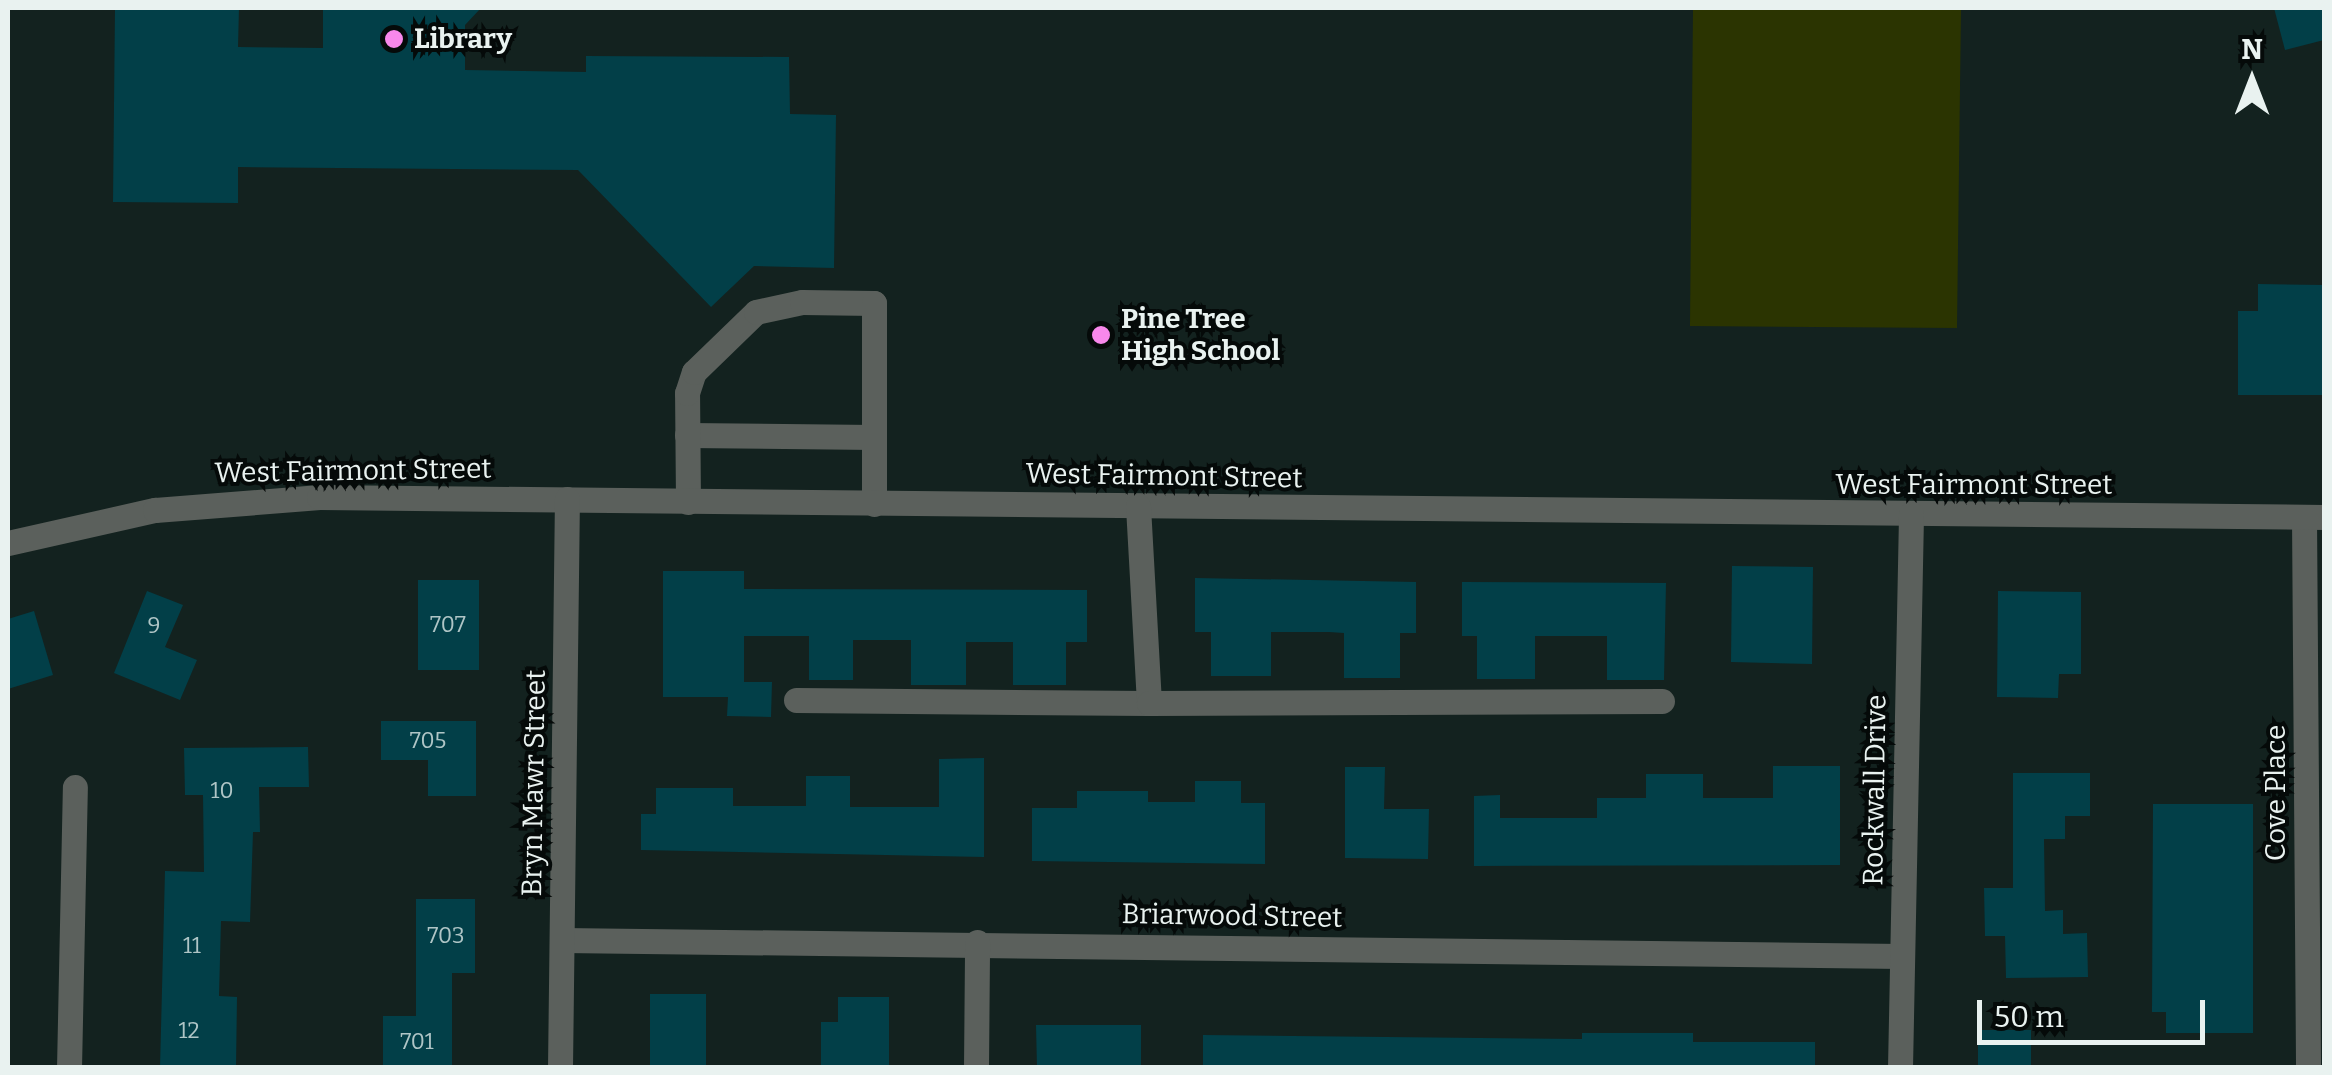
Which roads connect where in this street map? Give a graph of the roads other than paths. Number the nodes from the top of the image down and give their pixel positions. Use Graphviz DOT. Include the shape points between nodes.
graph roads {
  1 [pos="687,435"];
  2 [pos="874,437"];
  3 [pos="567,500"];
  4 [pos="688,502"];
  5 [pos="874,504"];
  6 [pos="1138,506"];
  7 [pos="1911,514"];
  8 [pos="2314,517"];
  9 [pos="8,544"];
  10 [pos="796,700"];
  11 [pos="1662,702"];
  12 [pos="1148,704"];
  13 [pos="74,787"];
  14 [pos="562,940"];
  15 [pos="977,942"];
  16 [pos="1902,956"];
  17 [pos="69,1068"];
  18 [pos="560,1068"];
  19 [pos="976,1068"];
  20 [pos="1900,1068"];
  21 [pos="2308,1068"];
  1 -- 2 [label="street"];
  1 -- 2 [label="street" via="686,393 694,372 745,319 789,302 874,303"];
  1 -- 4 [label="street"];
  2 -- 5 [label="street"];
  3 -- 4 [label="street, West Fairmont Street"];
  3 -- 9 [label="street, West Fairmont Street" via="209,503 124,515"];
  3 -- 14 [label="street, Bryn Mawr Street"];
  4 -- 5 [label="street, West Fairmont Street"];
  5 -- 6 [label="street, West Fairmont Street"];
  6 -- 7 [label="street, West Fairmont Street"];
  6 -- 12 [label="street"];
  7 -- 8 [label="street, West Fairmont Street"];
  7 -- 16 [label="street, Rockwall Drive"];
  8 -- 21 [label="street, Cove Place"];
  10 -- 12 [label="street"];
  11 -- 12 [label="street"];
  13 -- 17 [label="street"];
  14 -- 15 [label="street, Briarwood Street"];
  14 -- 18 [label="street, Bryn Mawr Street"];
  15 -- 16 [label="street, Briarwood Street"];
  15 -- 19 [label="street"];
  16 -- 20 [label="street, Rockwall Drive"];
}
